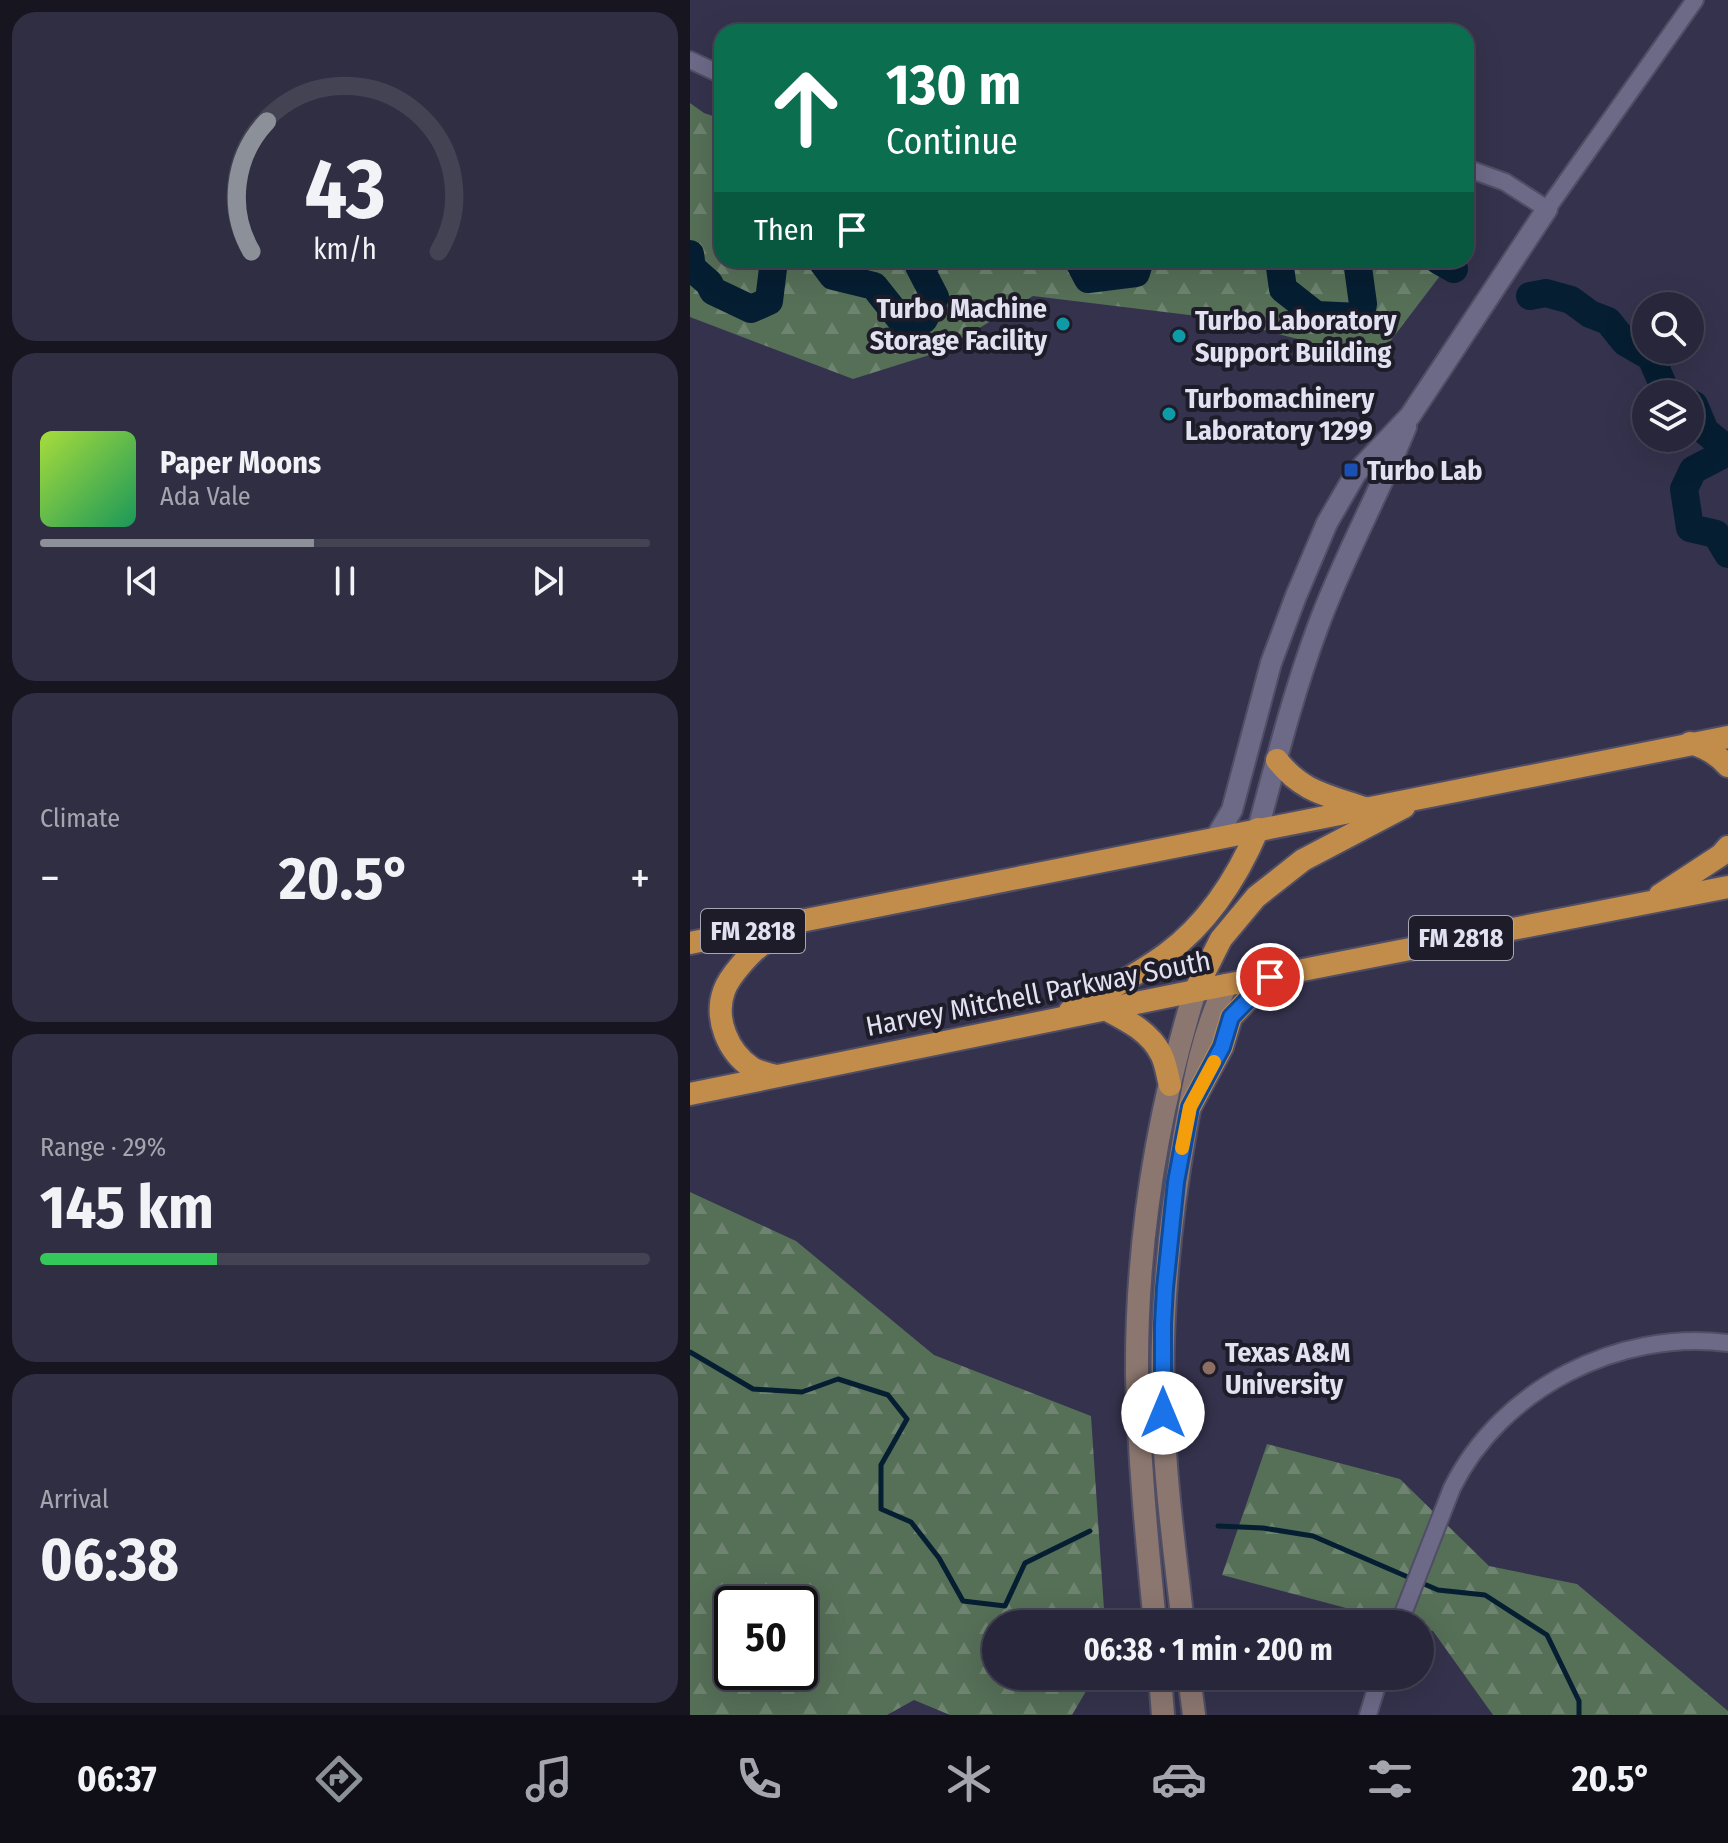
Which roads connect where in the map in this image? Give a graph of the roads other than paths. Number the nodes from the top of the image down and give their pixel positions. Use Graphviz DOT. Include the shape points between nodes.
graph roads {
  1 [pos="1695,0"];
  2 [pos="690,60"];
  3 [pos="714,71"];
  4 [pos="1474,171"];
  5 [pos="1547,209"];
  6 [pos="1410,416"];
  7 [pos="1728,737"];
  8 [pos="1690,743"];
  9 [pos="1277,760"];
  10 [pos="1728,766"];
  11 [pos="1426,796"];
  12 [pos="1365,808"];
  13 [pos="1258,829"];
  14 [pos="1216,837"];
  15 [pos="1728,847"];
  16 [pos="1728,887"];
  17 [pos="1652,900"];
  18 [pos="817,918"];
  19 [pos="690,943"];
  20 [pos="1270,977"];
  21 [pos="1226,985"];
  22 [pos="1195,991"];
  23 [pos="1107,1010"];
  24 [pos="1051,1021"];
  25 [pos="777,1076"];
  26 [pos="1170,1085"];
  27 [pos="690,1094"];
  28 [pos="1190,1107"];
  29 [pos="1728,1343"];
  30 [pos="1154,1610"];
  31 [pos="1181,1610"];
  32 [pos="1404,1610"];
  33 [pos="1161,1690"];
  34 [pos="1191,1690"];
  35 [pos="1376,1690"];
  36 [pos="1163,1715"];
  37 [pos="1194,1715"];
  38 [pos="1368,1715"];
  1 -- 5 [label="street"];
  2 -- 3 [label="street"];
  4 -- 5 [label="street" via="1505,182"];
  5 -- 6 [label="street"];
  6 -- 9 [label="street" via="1317,628"];
  6 -- 14 [label="street" via="1356,473 1327,523 1271,663 1232,810"];
  7 -- 8 [label="highway, FM 2818"];
  8 -- 10 [label="highway" via="1718,755"];
  8 -- 11 [label="highway, FM 2818"];
  9 -- 12 [label="highway" via="1298,783"];
  9 -- 13 [label="street"];
  11 -- 12 [label="highway, FM 2818"];
  11 -- 22 [label="highway" via="1303,860 1256,897 1221,939"];
  12 -- 13 [label="highway, FM 2818"];
  13 -- 14 [label="highway, FM 2818"];
  13 -- 24 [label="highway" via="1235,877 1179,943 1131,977"];
  14 -- 18 [label="highway, FM 2818"];
  15 -- 17 [label="highway"];
  16 -- 17 [label="highway, Harvey Mitchell Parkway South / FM 2818"];
  17 -- 20 [label="highway, Harvey Mitchell Parkway South / FM 2818"];
  18 -- 19 [label="highway, FM 2818"];
  18 -- 25 [label="highway" via="762,945 724,991 721,1014 731,1047 754,1070"];
  20 -- 21 [label="highway, Harvey Mitchell Parkway South / FM 2818"];
  20 -- 28 [label="highway" via="1231,1017 1222,1047"];
  21 -- 22 [label="highway, Harvey Mitchell Parkway South / FM 2818"];
  21 -- 28 [label="main road" via="1213,1010"];
  22 -- 23 [label="highway, Harvey Mitchell Parkway South / FM 2818"];
  22 -- 26 [label="main road"];
  23 -- 24 [label="highway, Harvey Mitchell Parkway South / FM 2818"];
  23 -- 26 [label="highway" via="1150,1038 1162,1055"];
  24 -- 25 [label="highway, Harvey Mitchell Parkway South / FM 2818"];
  25 -- 27 [label="highway, Harvey Mitchell Parkway South / FM 2818"];
  26 -- 30 [label="main road" via="1150,1193 1138,1329 1141,1473"];
  28 -- 31 [label="main road" via="1169,1237 1163,1324 1163,1413"];
  29 -- 32 [label="street" via="1641,1346 1593,1361 1531,1395 1472,1453 1452,1488"];
  33 -- 36 [label="main road"];
  34 -- 37 [label="main road"];
  35 -- 38 [label="street"];
}
